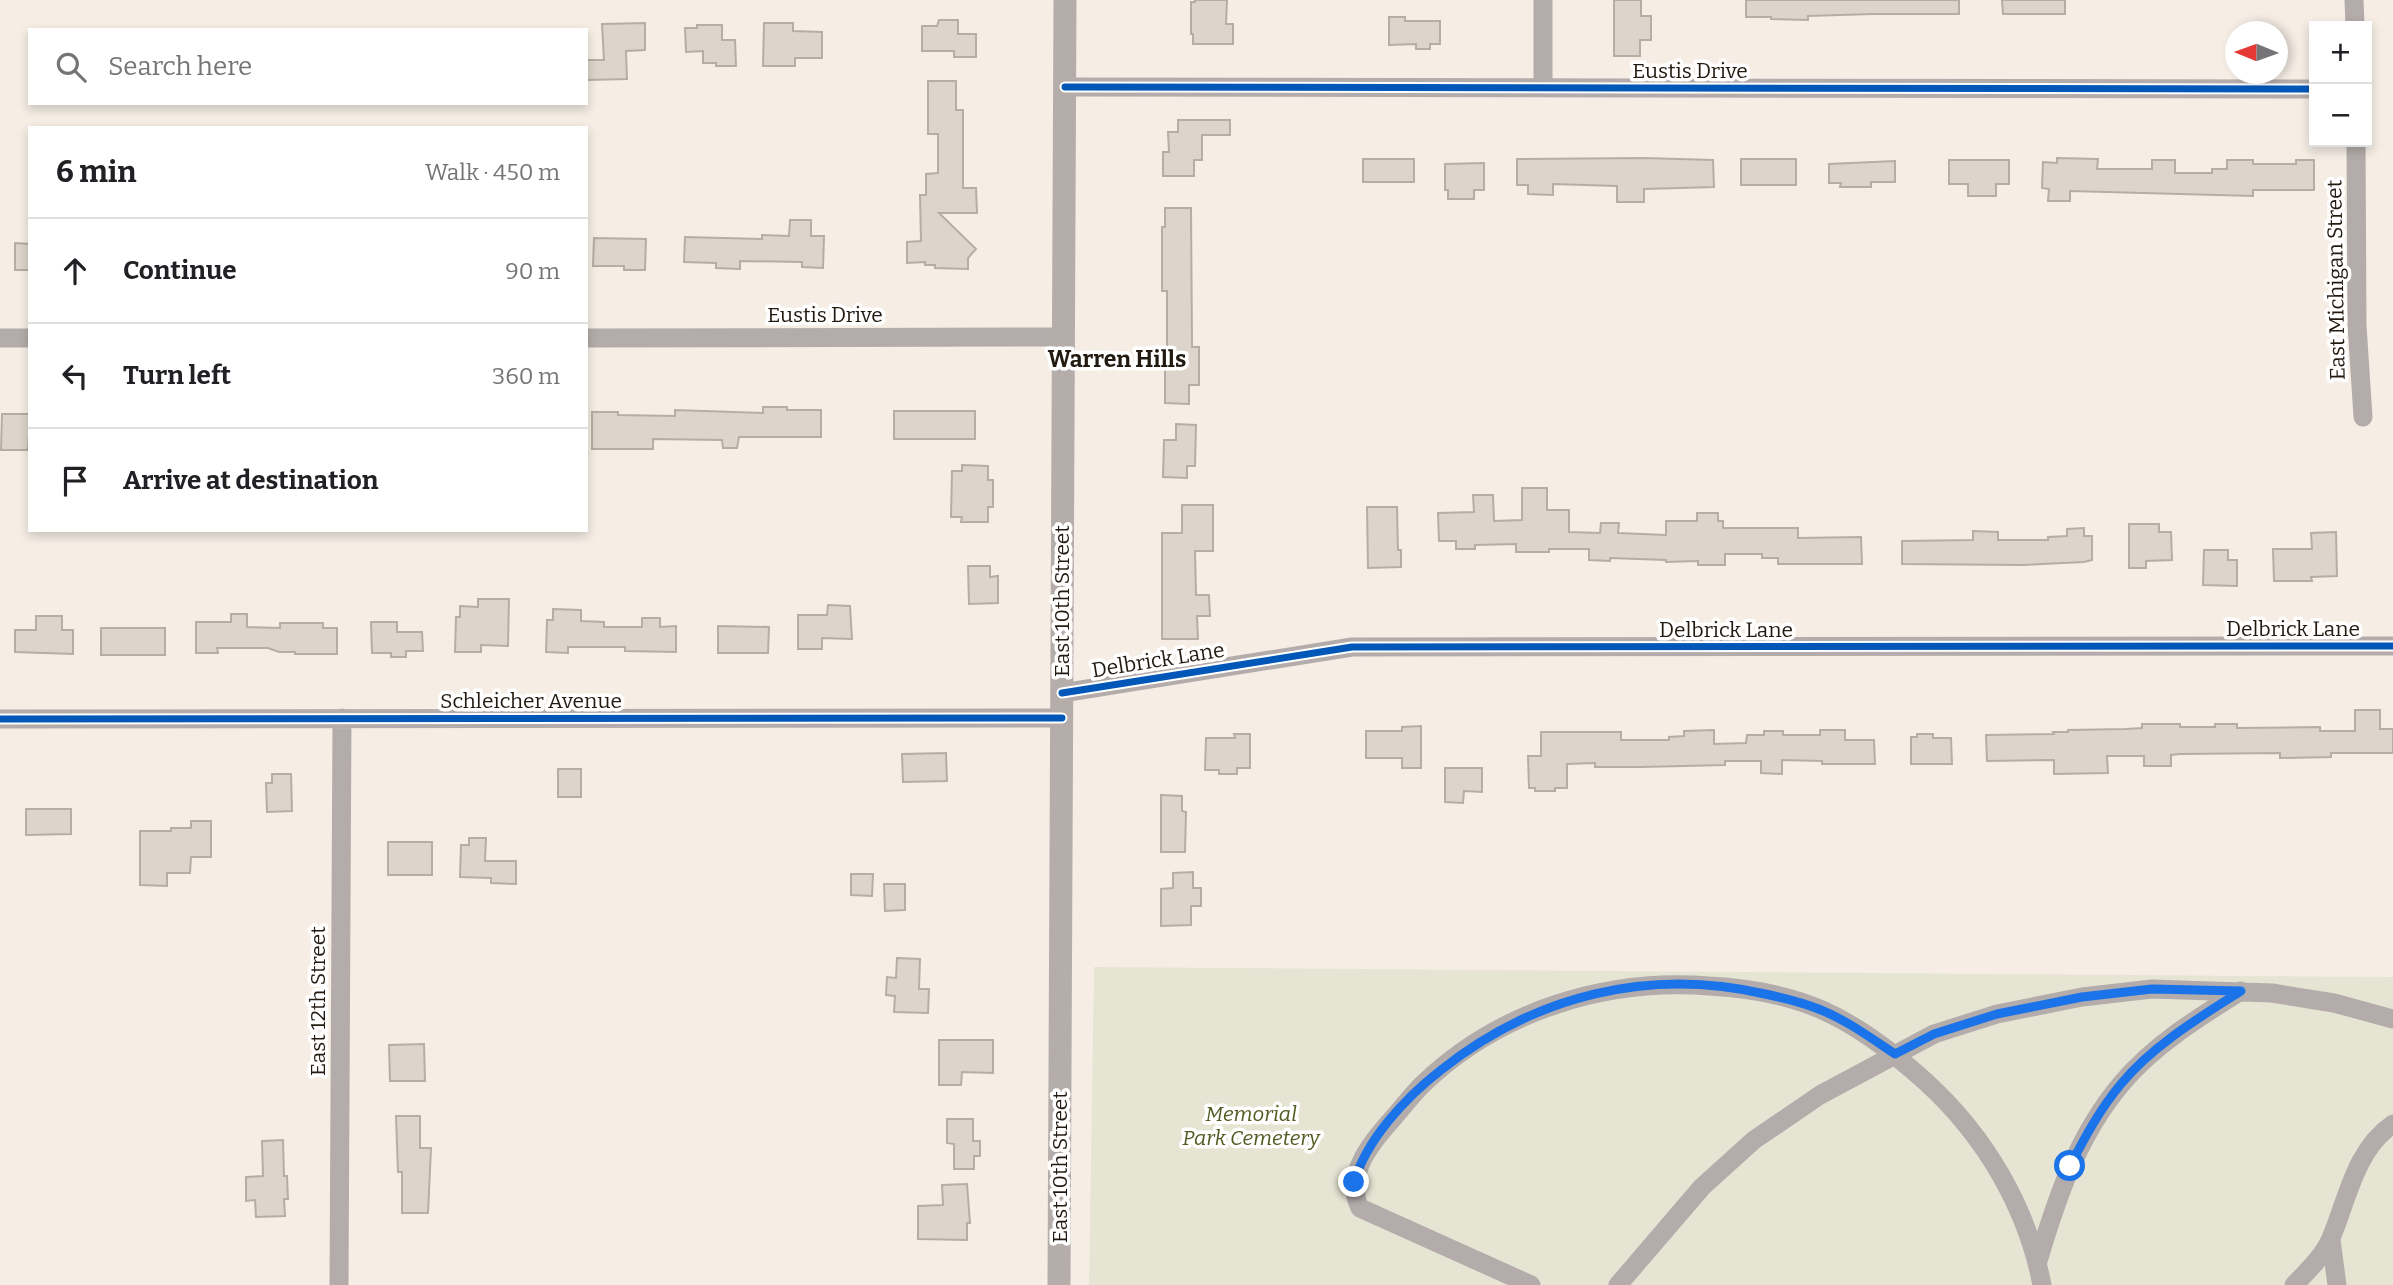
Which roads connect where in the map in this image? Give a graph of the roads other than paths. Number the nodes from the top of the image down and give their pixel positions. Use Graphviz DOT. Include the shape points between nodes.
graph roads {
  1 [pos="1065,0"];
  2 [pos="1543,0"];
  3 [pos="2354,0"];
  4 [pos="2355,21"];
  5 [pos="1065,87"];
  6 [pos="1543,88"];
  7 [pos="2309,89"];
  8 [pos="2356,147"];
  9 [pos="1063,337"];
  10 [pos="0,338"];
  11 [pos="28,338"];
  12 [pos="588,338"];
  13 [pos="2363,417"];
  14 [pos="2393,646"];
  15 [pos="1062,693"];
  16 [pos="342,718"];
  17 [pos="1062,718"];
  18 [pos="0,719"];
  19 [pos="2241,991"];
  20 [pos="2393,1019"];
  21 [pos="1895,1054"];
  22 [pos="2393,1124"];
  23 [pos="2330,1240"];
  24 [pos="2038,1261"];
  25 [pos="339,1285"];
  26 [pos="1059,1285"];
  27 [pos="1531,1285"];
  28 [pos="1618,1285"];
  29 [pos="2042,1285"];
  30 [pos="2294,1285"];
  31 [pos="2337,1285"];
  1 -- 5 [label="main road, East 10th Street"];
  2 -- 6 [label="street"];
  3 -- 4 [label="street"];
  5 -- 6 [label="street, Eustis Drive"];
  5 -- 9 [label="main road, East 10th Street"];
  6 -- 7 [label="street, Eustis Drive"];
  8 -- 13 [label="street, East Michigan Street" via="2357,325"];
  9 -- 12 [label="street, Eustis Drive"];
  9 -- 15 [label="main road, East 10th Street"];
  10 -- 11 [label="street"];
  14 -- 15 [label="street, Delbrick Lane" via="1352,647"];
  15 -- 17 [label="main road, East 10th Street"];
  16 -- 17 [label="street, Schleicher Avenue"];
  16 -- 18 [label="street, Schleicher Avenue"];
  16 -- 25 [label="street, East 12th Street"];
  17 -- 26 [label="main road, East 10th Street"];
  19 -- 20 [label="street" via="2334,1003"];
  19 -- 21 [label="street" via="2152,989 2082,997 1997,1014 1934,1034"];
  19 -- 24 [label="street" via="2194,1021 2122,1082 2091,1125 2070,1166"];
  21 -- 24 [label="street" via="1975,1135 2022,1216"];
  21 -- 27 [label="street" via="1821,1010 1738,988 1680,984 1621,988 1564,1001 1511,1023 1467,1049 1423,1084 1381,1130 1359,1167 1354,1196 1360,1208"];
  21 -- 28 [label="street" via="1820,1095 1754,1140 1702,1187"];
  22 -- 23 [label="street" via="2361,1160"];
  23 -- 30 [label="street"];
  23 -- 31 [label="street"];
  24 -- 29 [label="street"];
}
